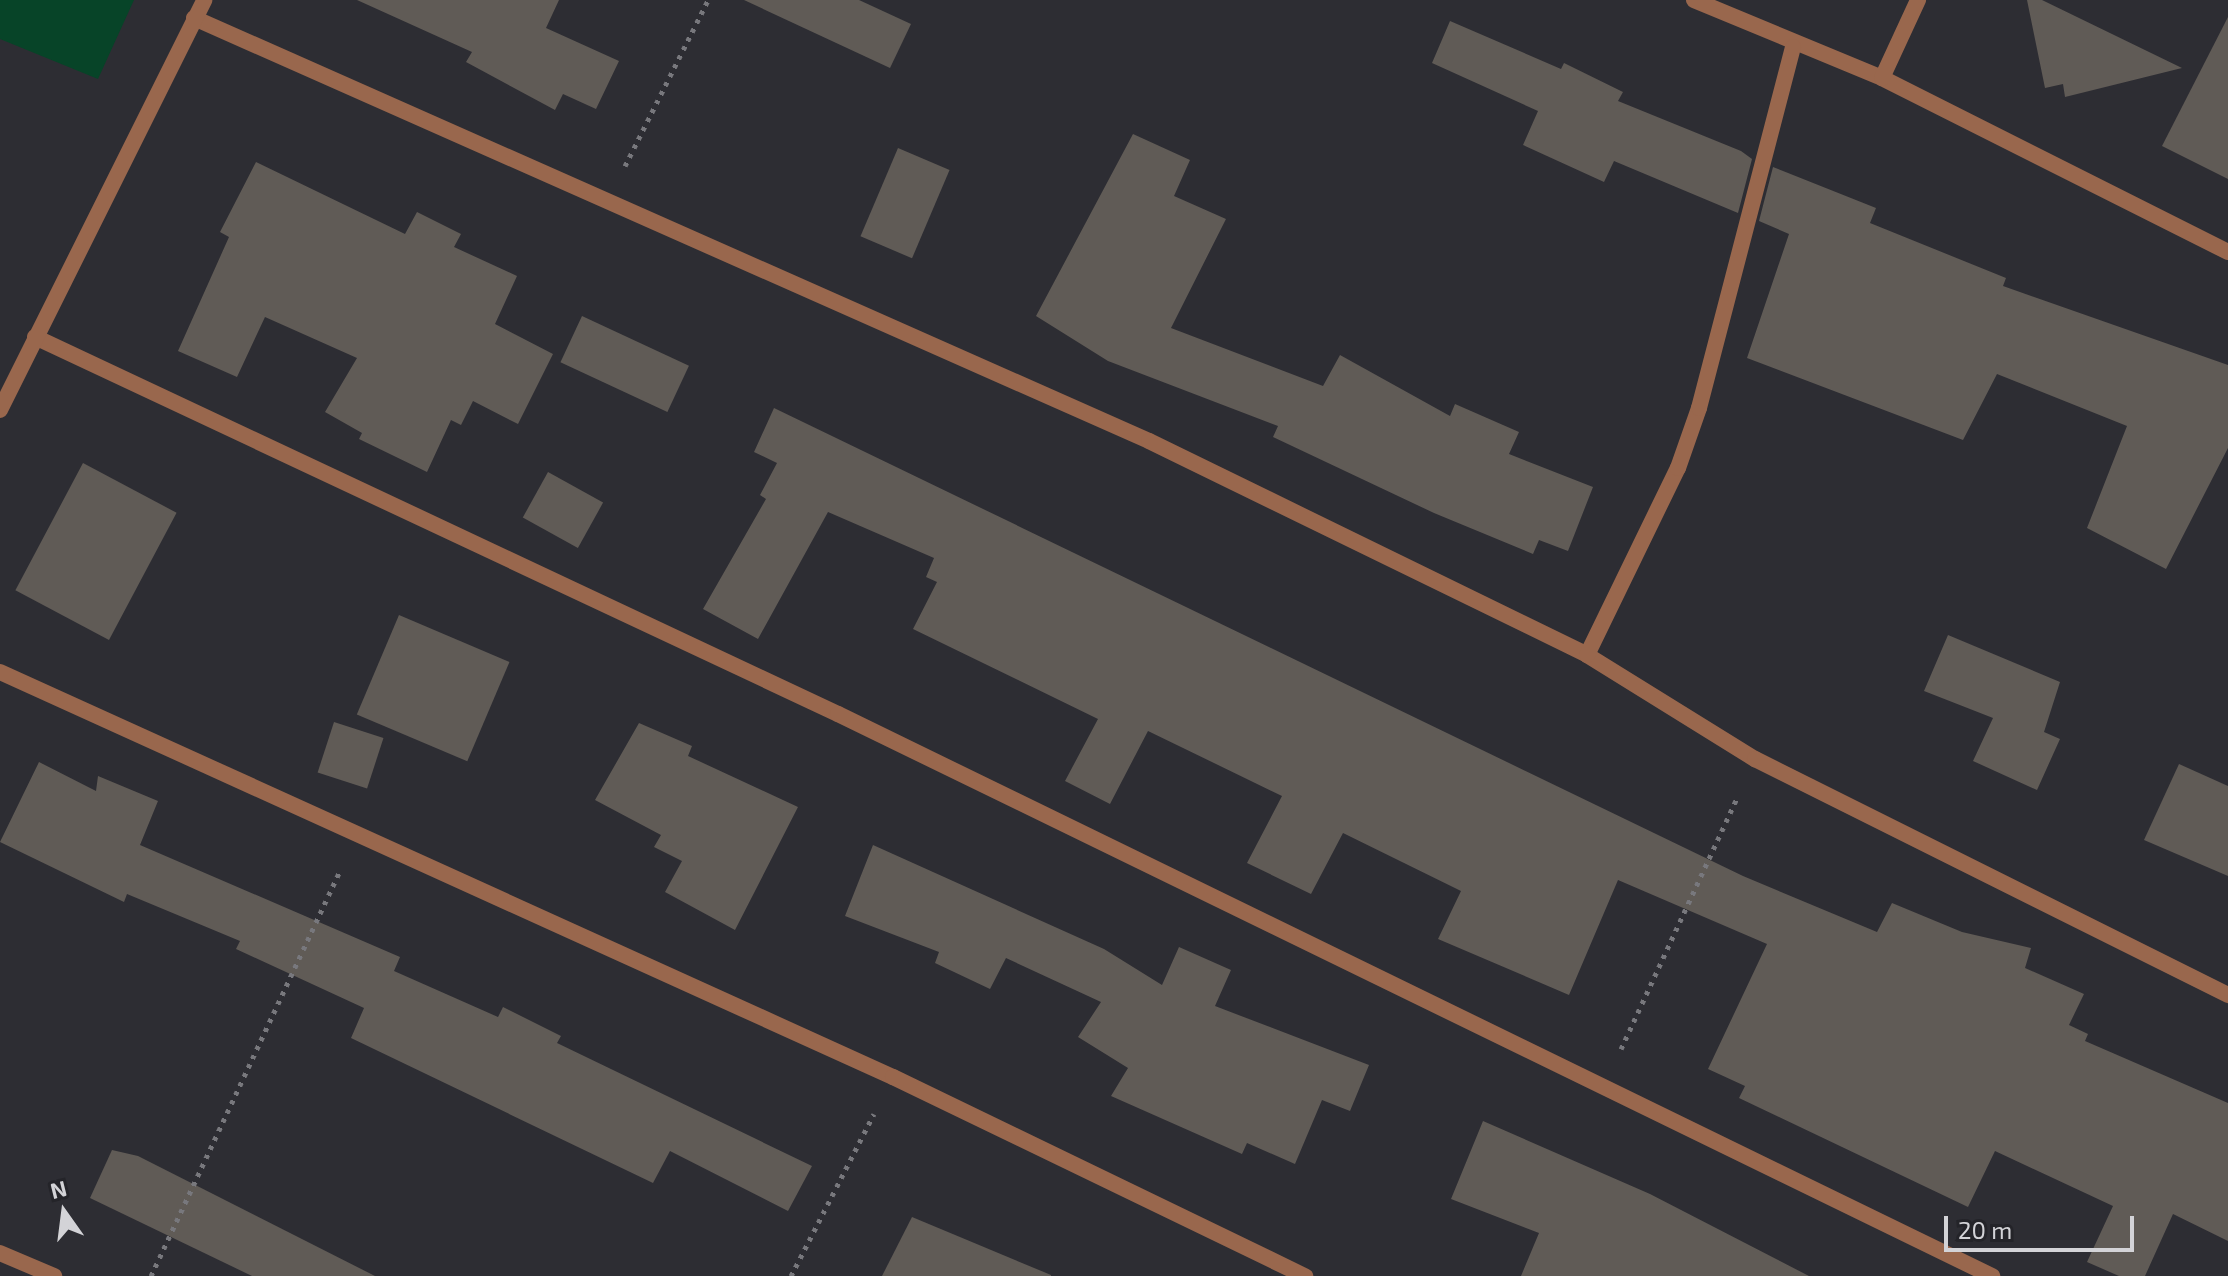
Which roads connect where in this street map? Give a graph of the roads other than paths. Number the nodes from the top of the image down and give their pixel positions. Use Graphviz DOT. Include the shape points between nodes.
graph roads {
  1 [pos="204,0"];
  2 [pos="1694,0"];
  3 [pos="1918,0"];
  4 [pos="194,18"];
  5 [pos="1793,47"];
  6 [pos="1882,78"];
  7 [pos="2228,252"];
  8 [pos="35,337"];
  9 [pos="0,410"];
  10 [pos="1587,655"];
  11 [pos="0,672"];
  12 [pos="2228,995"];
  13 [pos="0,1253"];
  14 [pos="54,1276"];
  15 [pos="1305,1276"];
  16 [pos="1992,1276"];
  1 -- 4 [label="street"];
  2 -- 5 [label="street"];
  3 -- 6 [label="street"];
  4 -- 8 [label="street"];
  4 -- 10 [label="street" via="1149,441"];
  5 -- 6 [label="street"];
  5 -- 10 [label="street" via="1688,438"];
  6 -- 7 [label="street"];
  8 -- 9 [label="street"];
  8 -- 16 [label="street" via="838,714 1602,1091"];
  10 -- 12 [label="street" via="1755,759"];
  11 -- 15 [label="street" via="893,1077"];
  13 -- 14 [label="street"];
}
